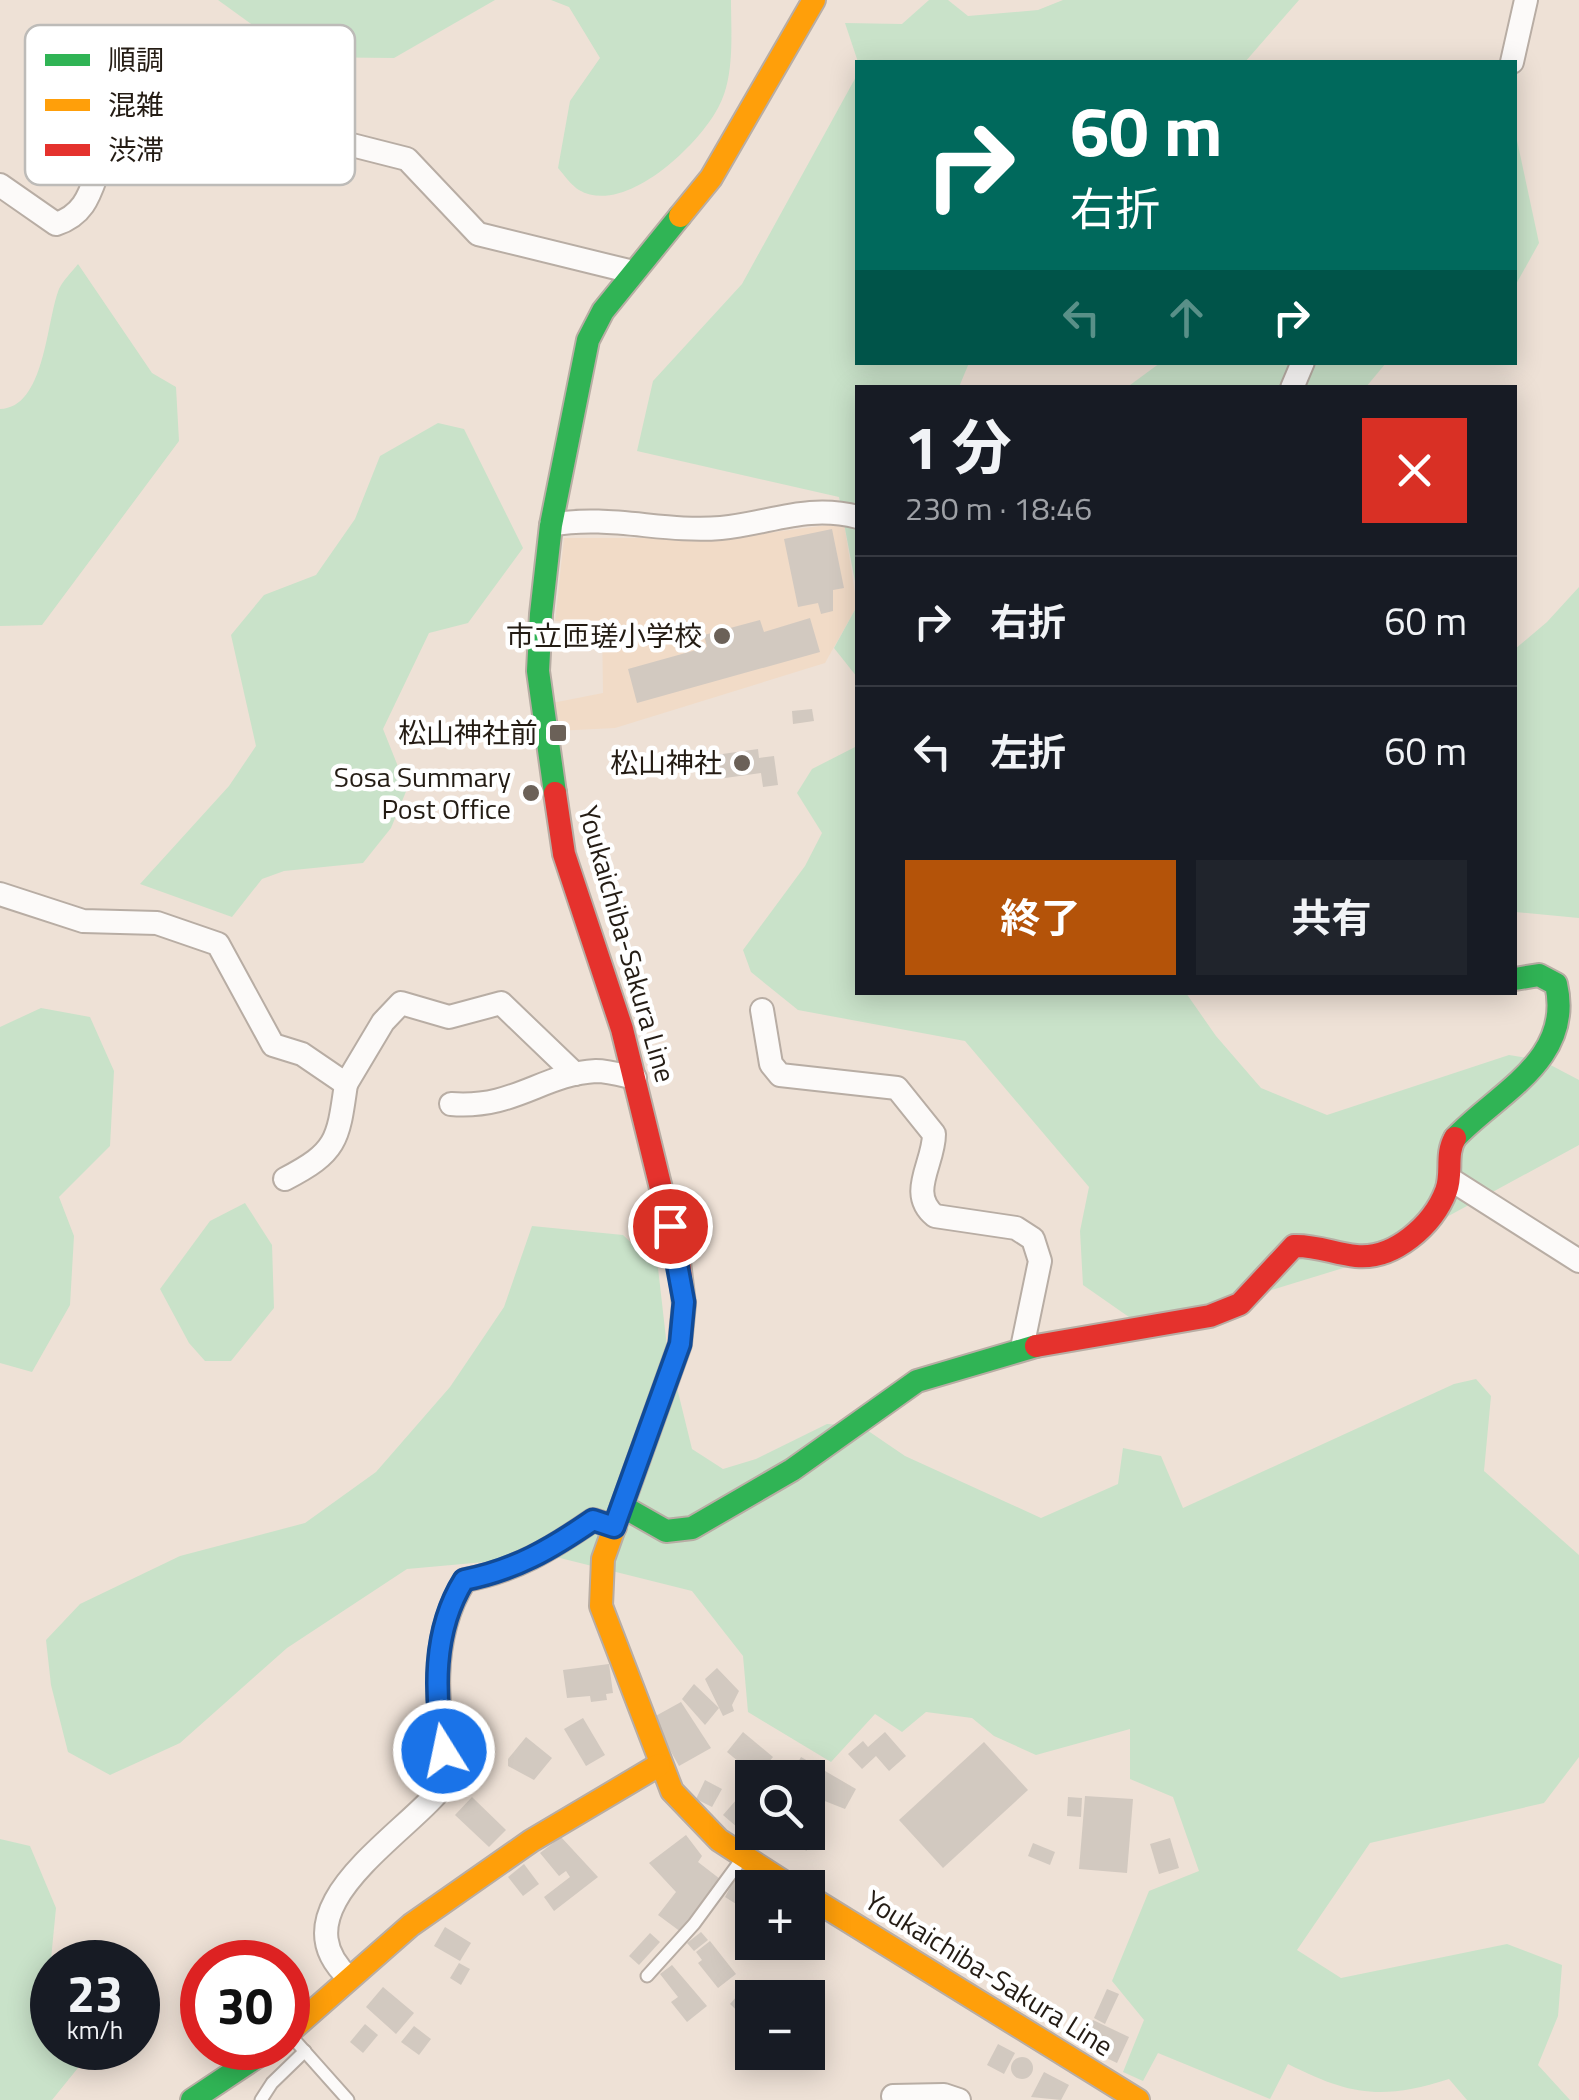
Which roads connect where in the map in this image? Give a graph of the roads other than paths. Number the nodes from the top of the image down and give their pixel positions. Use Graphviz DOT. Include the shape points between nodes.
graph roads {
  1 [pos="814,0"];
  2 [pos="1526,0"];
  3 [pos="1512,60"];
  4 [pos="355,146"];
  5 [pos="0,185"];
  6 [pos="94,185"];
  7 [pos="633,272"];
  8 [pos="855,516"];
  9 [pos="552,526"];
  10 [pos="0,894"];
  11 [pos="1517,978"];
  12 [pos="762,1010"];
  13 [pos="575,1074"];
  14 [pos="634,1078"];
  15 [pos="346,1084"];
  16 [pos="451,1104"];
  17 [pos="285,1179"];
  18 [pos="1450,1179"];
  19 [pos="1579,1261"];
  20 [pos="1022,1348"];
  21 [pos="618,1516"];
  22 [pos="659,1764"];
  23 [pos="743,1857"];
  24 [pos="764,1870"];
  25 [pos="825,1907"];
  26 [pos="646,1976"];
  27 [pos="349,1978"];
  28 [pos="310,2013"];
  29 [pos="310,2057"];
  30 [pos="237,2070"];
  31 [pos="285,2070"];
  32 [pos="893,2096"];
  33 [pos="1123,2097"];
  34 [pos="192,2100"];
  35 [pos="262,2100"];
  36 [pos="348,2100"];
  37 [pos="958,2100"];
  1 -- 7 [label="main road, Youkaichiba-Sakura Line" via="711,178"];
  2 -- 3 [label="street"];
  4 -- 7 [label="street" via="407,159 478,234"];
  5 -- 6 [label="street" via="56,224 87,204"];
  7 -- 9 [label="main road, Youkaichiba-Sakura Line" via="588,340"];
  8 -- 9 [label="street" via="826,508 719,528 581,519"];
  9 -- 14 [label="main road, Youkaichiba-Sakura Line" via="538,671 558,826"];
  10 -- 15 [label="street" via="83,921 157,923 218,944 273,1046 302,1054"];
  11 -- 18 [label="main road" via="1539,975 1556,984 1558,1008 1548,1046 1529,1081 1452,1142"];
  12 -- 20 [label="street" via="771,1064 780,1075 904,1093 934,1134 920,1194 927,1210 1016,1228 1032,1239 1040,1261"];
  13 -- 14 [label="street"];
  13 -- 15 [label="street" via="501,1003 449,1017 400,1004"];
  13 -- 16 [label="street" via="484,1107"];
  14 -- 21 [label="main road, Youkaichiba-Sakura Line" via="679,1262 684,1321"];
  15 -- 17 [label="street" via="339,1130 322,1160"];
  18 -- 19 [label="street"];
  18 -- 20 [label="main road" via="1420,1228 1384,1253 1366,1258 1314,1244 1294,1246 1240,1304 1210,1316"];
  20 -- 21 [label="main road" via="918,1381 792,1470 692,1528 666,1531"];
  21 -- 22 [label="main road, Youkaichiba-Sakura Line" via="603,1559 601,1606"];
  21 -- 27 [label="street" via="593,1520 500,1573 464,1580 449,1604 435,1699 449,1778 436,1798 386,1839 330,1912 330,1960"];
  22 -- 23 [label="main road, Youkaichiba-Sakura Line" via="689,1812"];
  22 -- 27 [label="main road" via="502,1860"];
  23 -- 24 [label="main road, Youkaichiba-Sakura Line"];
  23 -- 26 [label="lane"];
  25 -- 33 [label="main road, Youkaichiba-Sakura Line"];
  27 -- 28 [label="main road"];
  29 -- 36 [label="lane"];
  30 -- 34 [label="main road"];
  31 -- 35 [label="lane"];
  32 -- 37 [label="street"];
}
